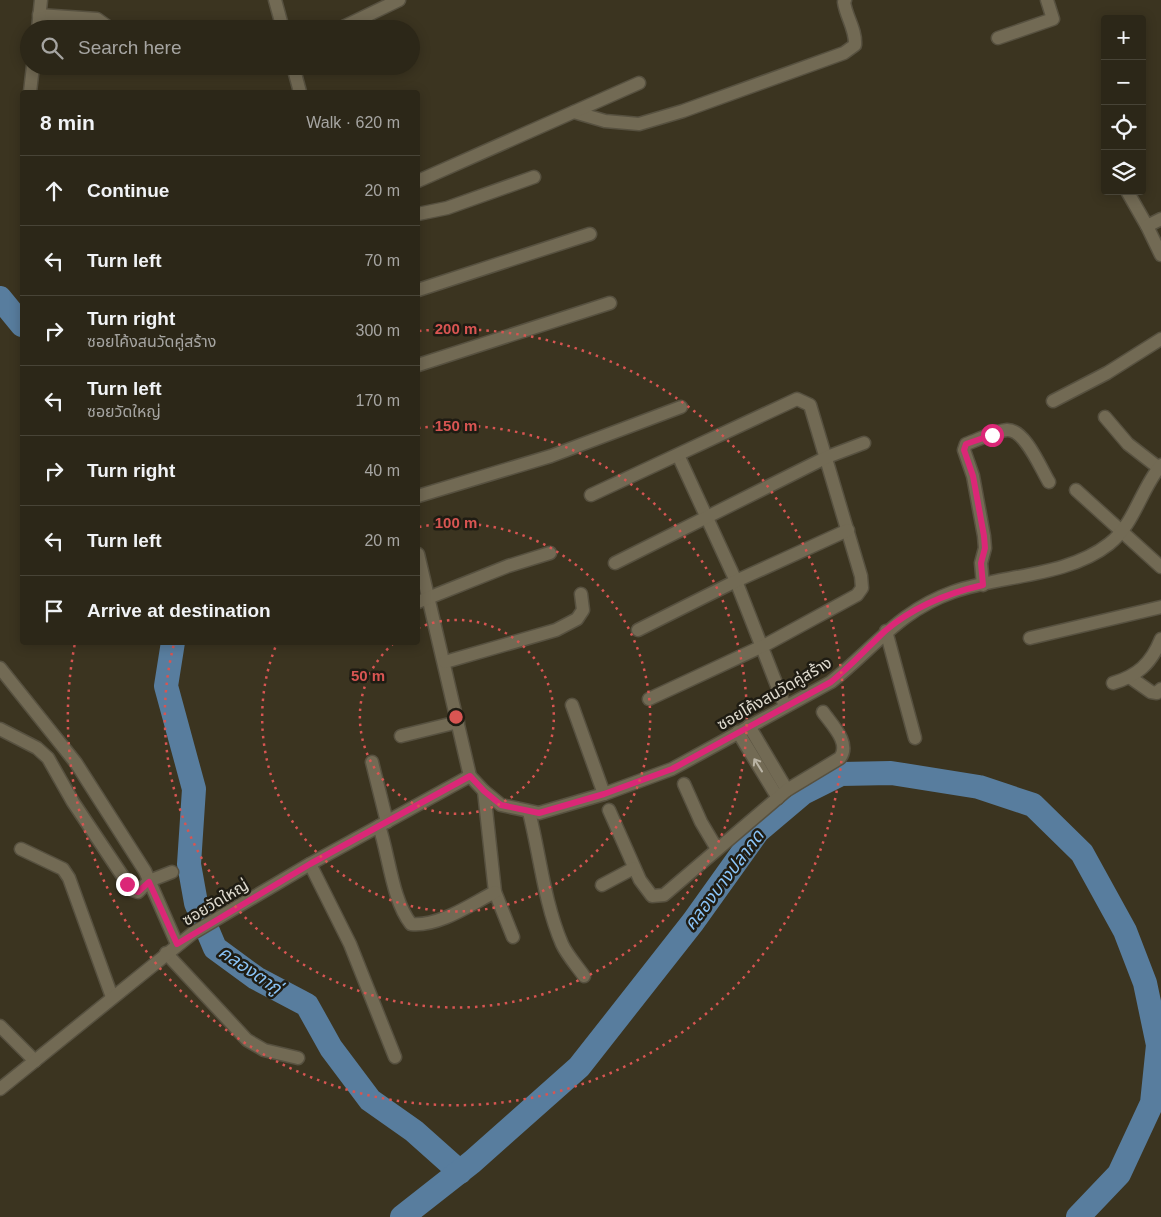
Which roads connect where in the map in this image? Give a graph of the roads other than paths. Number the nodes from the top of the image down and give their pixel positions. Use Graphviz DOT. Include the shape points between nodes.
graph roads {
  1 [pos="41,0"];
  2 [pos="276,0"];
  3 [pos="399,0"];
  4 [pos="845,0"];
  5 [pos="1047,0"];
  6 [pos="39,15"];
  7 [pos="39,20"];
  8 [pos="98,20"];
  9 [pos="281,20"];
  10 [pos="358,20"];
  11 [pos="998,38"];
  12 [pos="32,75"];
  13 [pos="295,75"];
  14 [pos="639,83"];
  15 [pos="30,90"];
  16 [pos="299,90"];
  17 [pos="574,112"];
  18 [pos="534,177"];
  19 [pos="420,180"];
  20 [pos="1129,195"];
  21 [pos="420,214"];
  22 [pos="1161,219"];
  23 [pos="1147,226"];
  24 [pos="590,234"];
  25 [pos="1161,255"];
  26 [pos="420,289"];
  27 [pos="610,303"];
  28 [pos="1161,339"];
  29 [pos="420,364"];
  30 [pos="1053,402"];
  31 [pos="681,407"];
  32 [pos="1105,417"];
  33 [pos="864,443"];
  34 [pos="678,455"];
  35 [pos="827,457"];
  36 [pos="1160,467"];
  37 [pos="1049,482"];
  38 [pos="1076,490"];
  39 [pos="420,495"];
  40 [pos="591,495"];
  41 [pos="706,516"];
  42 [pos="848,530"];
  43 [pos="1121,532"];
  44 [pos="550,552"];
  45 [pos="615,563"];
  46 [pos="1161,567"];
  47 [pos="420,572"];
  48 [pos="736,580"];
  49 [pos="983,585"];
  50 [pos="582,594"];
  51 [pos="423,600"];
  52 [pos="1161,607"];
  53 [pos="638,630"];
  54 [pos="886,631"];
  55 [pos="1030,638"];
  56 [pos="1161,639"];
  57 [pos="762,642"];
  58 [pos="444,662"];
  59 [pos="0,668"];
  60 [pos="1131,678"];
  61 [pos="1113,683"];
  62 [pos="1161,688"];
  63 [pos="649,699"];
  64 [pos="789,704"];
  65 [pos="572,705"];
  66 [pos="823,712"];
  67 [pos="458,722"];
  68 [pos="0,729"];
  69 [pos="743,729"];
  70 [pos="401,736"];
  71 [pos="915,738"];
  72 [pos="372,762"];
  73 [pos="470,776"];
  74 [pos="684,784"];
  75 [pos="484,791"];
  76 [pos="604,794"];
  77 [pos="782,794"];
  78 [pos="609,810"];
  79 [pos="529,812"];
  80 [pos="383,824"];
  81 [pos="21,849"];
  82 [pos="717,849"];
  83 [pos="310,864"];
  84 [pos="634,868"];
  85 [pos="172,872"];
  86 [pos="149,882"];
  87 [pos="602,885"];
  88 [pos="495,892"];
  89 [pos="513,937"];
  90 [pos="177,944"];
  91 [pos="166,953"];
  92 [pos="584,976"];
  93 [pos="112,997"];
  94 [pos="0,1026"];
  95 [pos="298,1058"];
  96 [pos="395,1058"];
  97 [pos="34,1061"];
  98 [pos="0,1089"];
  1 -- 6 [label="street"];
  2 -- 9 [label="street"];
  3 -- 10 [label="street"];
  4 -- 17 [label="street" via="845,11 856,36 855,45 844,53 639,124 604,121"];
  5 -- 11 [label="street" via="1053,19"];
  6 -- 7 [label="street"];
  6 -- 8 [label="street"];
  12 -- 15 [label="street"];
  13 -- 16 [label="street"];
  14 -- 17 [label="street"];
  17 -- 19 [label="street"];
  18 -- 21 [label="street" via="447,208"];
  20 -- 23 [label="street"];
  22 -- 23 [label="street"];
  23 -- 25 [label="street"];
  24 -- 26 [label="street"];
  27 -- 29 [label="street"];
  28 -- 30 [label="street"];
  31 -- 39 [label="street" via="551,456"];
  32 -- 36 [label="street" via="1128,444"];
  33 -- 35 [label="street"];
  34 -- 35 [label="street" via="796,399 810,405"];
  34 -- 40 [label="street"];
  34 -- 41 [label="street"];
  35 -- 41 [label="street"];
  35 -- 42 [label="street"];
  36 -- 43 [label="street, ซอยโค้งสนวัดคู่สร้าง"];
  37 -- 49 [label="street" via="1021,436 1014,431 1006,430 966,444 964,450 973,476 984,536"];
  38 -- 43 [label="street"];
  41 -- 45 [label="street"];
  41 -- 48 [label="street"];
  42 -- 48 [label="street"];
  42 -- 57 [label="street" via="861,576 862,588 857,595"];
  43 -- 46 [label="street"];
  43 -- 49 [label="street, ซอยโค้งสนวัดคู่สร้าง" via="1091,555 1045,572"];
  44 -- 51 [label="street"];
  47 -- 51 [label="street"];
  48 -- 53 [label="street"];
  48 -- 57 [label="street"];
  49 -- 54 [label="street, ซอยโค้งสนวัดคู่สร้าง" via="953,592 912,612"];
  50 -- 58 [label="street" via="583,610 577,619 556,630"];
  51 -- 58 [label="street"];
  52 -- 55 [label="street"];
  54 -- 64 [label="street, ซอยโค้งสนวัดคู่สร้าง" via="831,682"];
  54 -- 71 [label="street"];
  56 -- 60 [label="street" via="1144,667"];
  57 -- 63 [label="street"];
  57 -- 64 [label="street"];
  58 -- 67 [label="street"];
  59 -- 86 [label="street" via="76,763"];
  60 -- 61 [label="street"];
  60 -- 62 [label="street" via="1151,692"];
  64 -- 69 [label="street, ซอยโค้งสนวัดคู่สร้าง"];
  65 -- 76 [label="street"];
  66 -- 77 [label="street" via="844,744 845,752"];
  67 -- 70 [label="street"];
  67 -- 73 [label="street"];
  68 -- 86 [label="street" via="37,748 48,758 73,802 132,890 138,892"];
  69 -- 76 [label="street, ซอยโค้งสนวัดคู่สร้าง" via="672,769"];
  69 -- 77 [label="street"];
  72 -- 80 [label="street"];
  73 -- 75 [label="street, ซอยโค้งสนวัดคู่สร้าง"];
  73 -- 80 [label="street, ซอยวัดใหญ่"];
  74 -- 82 [label="street"];
  75 -- 79 [label="street, ซอยโค้งสนวัดคู่สร้าง" via="501,805"];
  75 -- 88 [label="street"];
  76 -- 79 [label="street, ซอยโค้งสนวัดคู่สร้าง" via="539,813"];
  77 -- 82 [label="street"];
  78 -- 84 [label="street"];
  79 -- 92 [label="street" via="550,910 563,946"];
  80 -- 83 [label="street, ซอยวัดใหญ่"];
  80 -- 88 [label="street" via="395,886 411,924 419,925 444,917"];
  81 -- 93 [label="street" via="63,869 69,878"];
  82 -- 84 [label="street" via="664,895 657,897 652,896"];
  83 -- 90 [label="street, ซอยวัดใหญ่"];
  83 -- 96 [label="street" via="350,944"];
  84 -- 87 [label="street"];
  85 -- 86 [label="street"];
  86 -- 90 [label="street"];
  88 -- 89 [label="street"];
  90 -- 91 [label="street, ซอยวัดใหญ่"];
  91 -- 93 [label="street, ซอยวัดใหญ่"];
  91 -- 95 [label="street" via="247,1040 264,1050"];
  93 -- 97 [label="street, ซอยวัดใหญ่"];
  94 -- 97 [label="street"];
  97 -- 98 [label="street, ซอยวัดใหญ่"];
}
